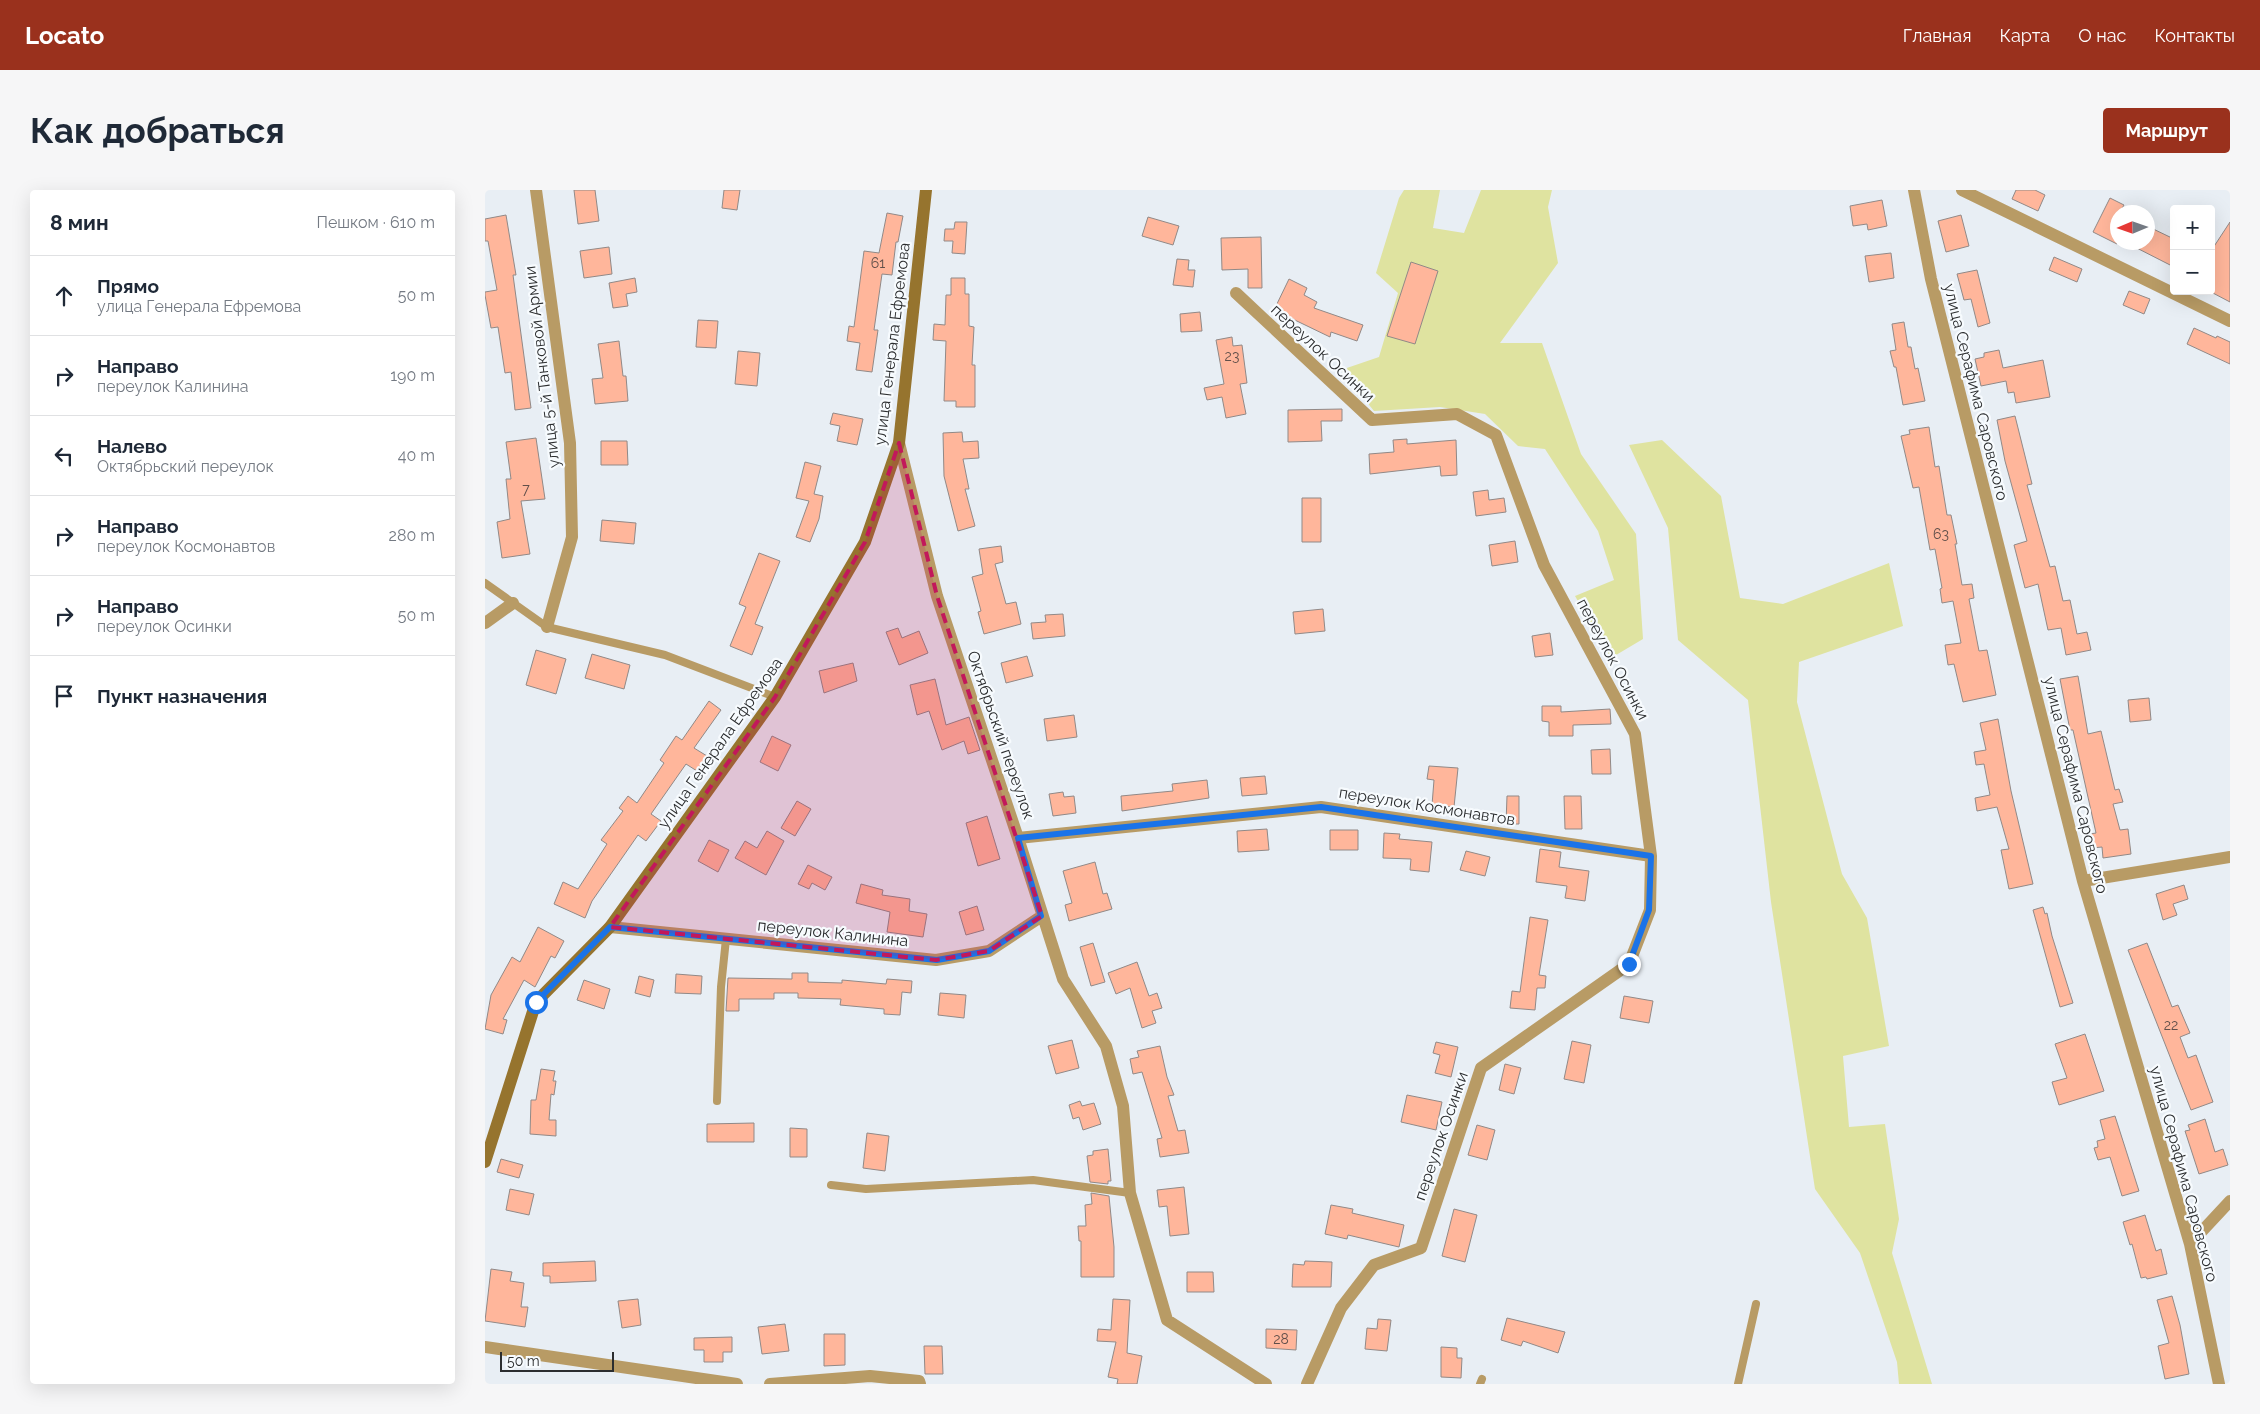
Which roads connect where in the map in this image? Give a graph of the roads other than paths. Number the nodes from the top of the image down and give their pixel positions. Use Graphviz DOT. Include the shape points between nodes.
graph roads {
  1 [pos="536,190"];
  2 [pos="926,190"];
  3 [pos="1914,190"];
  4 [pos="1962,190"];
  5 [pos="1236,293"];
  6 [pos="2230,321"];
  7 [pos="899,443"];
  8 [pos="485,583"];
  9 [pos="513,603"];
  10 [pos="485,623"];
  11 [pos="547,627"];
  12 [pos="775,697"];
  13 [pos="1018,838"];
  14 [pos="1651,856"];
  15 [pos="2230,857"];
  16 [pos="2083,881"];
  17 [pos="1041,916"];
  18 [pos="610,927"];
  19 [pos="726,939"];
  20 [pos="717,1100"];
  21 [pos="485,1162"];
  22 [pos="831,1185"];
  23 [pos="1130,1193"];
  24 [pos="2230,1201"];
  25 [pos="2190,1244"];
  26 [pos="1756,1304"];
  27 [pos="485,1347"];
  28 [pos="737,1384"];
  29 [pos="770,1384"];
  30 [pos="920,1384"];
  31 [pos="1266,1384"];
  32 [pos="1307,1384"];
  33 [pos="1738,1384"];
  34 [pos="2219,1384"];
  1 -- 11 [label="street, улица 5-й Танковой Армии" via="570,443 571,537"];
  2 -- 7 [label="street, улица Генерала Ефремова"];
  3 -- 16 [label="street, улица Серафима Саровского" via="1931,279"];
  4 -- 6 [label="street"];
  5 -- 14 [label="street, переулок Осинки" via="1372,420 1457,414 1496,434 1544,565 1635,734"];
  7 -- 12 [label="street, улица Генерала Ефремова" via="865,542"];
  7 -- 13 [label="street, Октябрьский переулок" via="937,596"];
  8 -- 9 [label="lane"];
  9 -- 10 [label="street"];
  9 -- 11 [label="lane"];
  11 -- 12 [label="lane" via="665,655"];
  12 -- 18 [label="street, улица Генерала Ефремова"];
  13 -- 14 [label="street, переулок Космонавтов" via="1321,807"];
  13 -- 17 [label="street, Октябрьский переулок"];
  14 -- 32 [label="street, переулок Осинки" via="1649,910 1629,964 1481,1068 1421,1248 1374,1265 1341,1308"];
  15 -- 16 [label="street"];
  16 -- 25 [label="street, улица Серафима Саровского"];
  17 -- 19 [label="street, переулок Калинина" via="989,951 937,960"];
  17 -- 23 [label="street, Октябрьский переулок" via="1063,979 1106,1046 1123,1106"];
  18 -- 19 [label="street, переулок Калинина"];
  18 -- 21 [label="street, улица Генерала Ефремова" via="536,1002"];
  19 -- 20 [label="lane"];
  22 -- 23 [label="lane" via="866,1190 1033,1180"];
  23 -- 31 [label="street, Октябрьский переулок" via="1167,1320"];
  24 -- 25 [label="street"];
  25 -- 34 [label="street, улица Серафима Саровского"];
  26 -- 33 [label="lane"];
  27 -- 28 [label="street"];
  29 -- 30 [label="street" via="869,1376 919,1381"];
}
